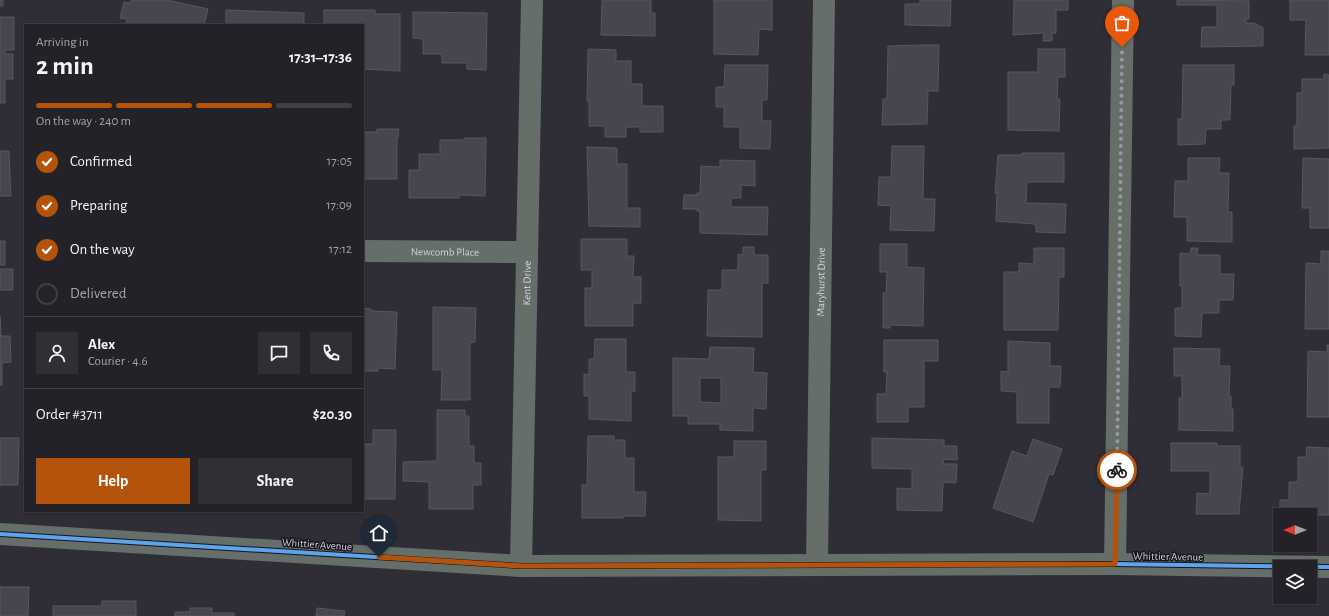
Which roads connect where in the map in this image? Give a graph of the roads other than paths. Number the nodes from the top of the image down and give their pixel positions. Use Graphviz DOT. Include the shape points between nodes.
graph roads {
  1 [pos="532,0"];
  2 [pos="824,0"];
  3 [pos="1123,0"];
  4 [pos="364,251"];
  5 [pos="527,252"];
  6 [pos="0,534"];
  7 [pos="817,564"];
  8 [pos="1115,564"];
  9 [pos="521,566"];
  10 [pos="1329,566"];
  1 -- 5 [label="street, Kent Drive"];
  2 -- 7 [label="street, Maryhurst Drive"];
  3 -- 8 [label="street"];
  4 -- 5 [label="street, Newcomb Place"];
  5 -- 9 [label="street, Kent Drive"];
  6 -- 9 [label="street, Whittier Avenue"];
  7 -- 8 [label="street, Whittier Avenue"];
  7 -- 9 [label="street, Whittier Avenue"];
  8 -- 10 [label="street, Whittier Avenue"];
}
